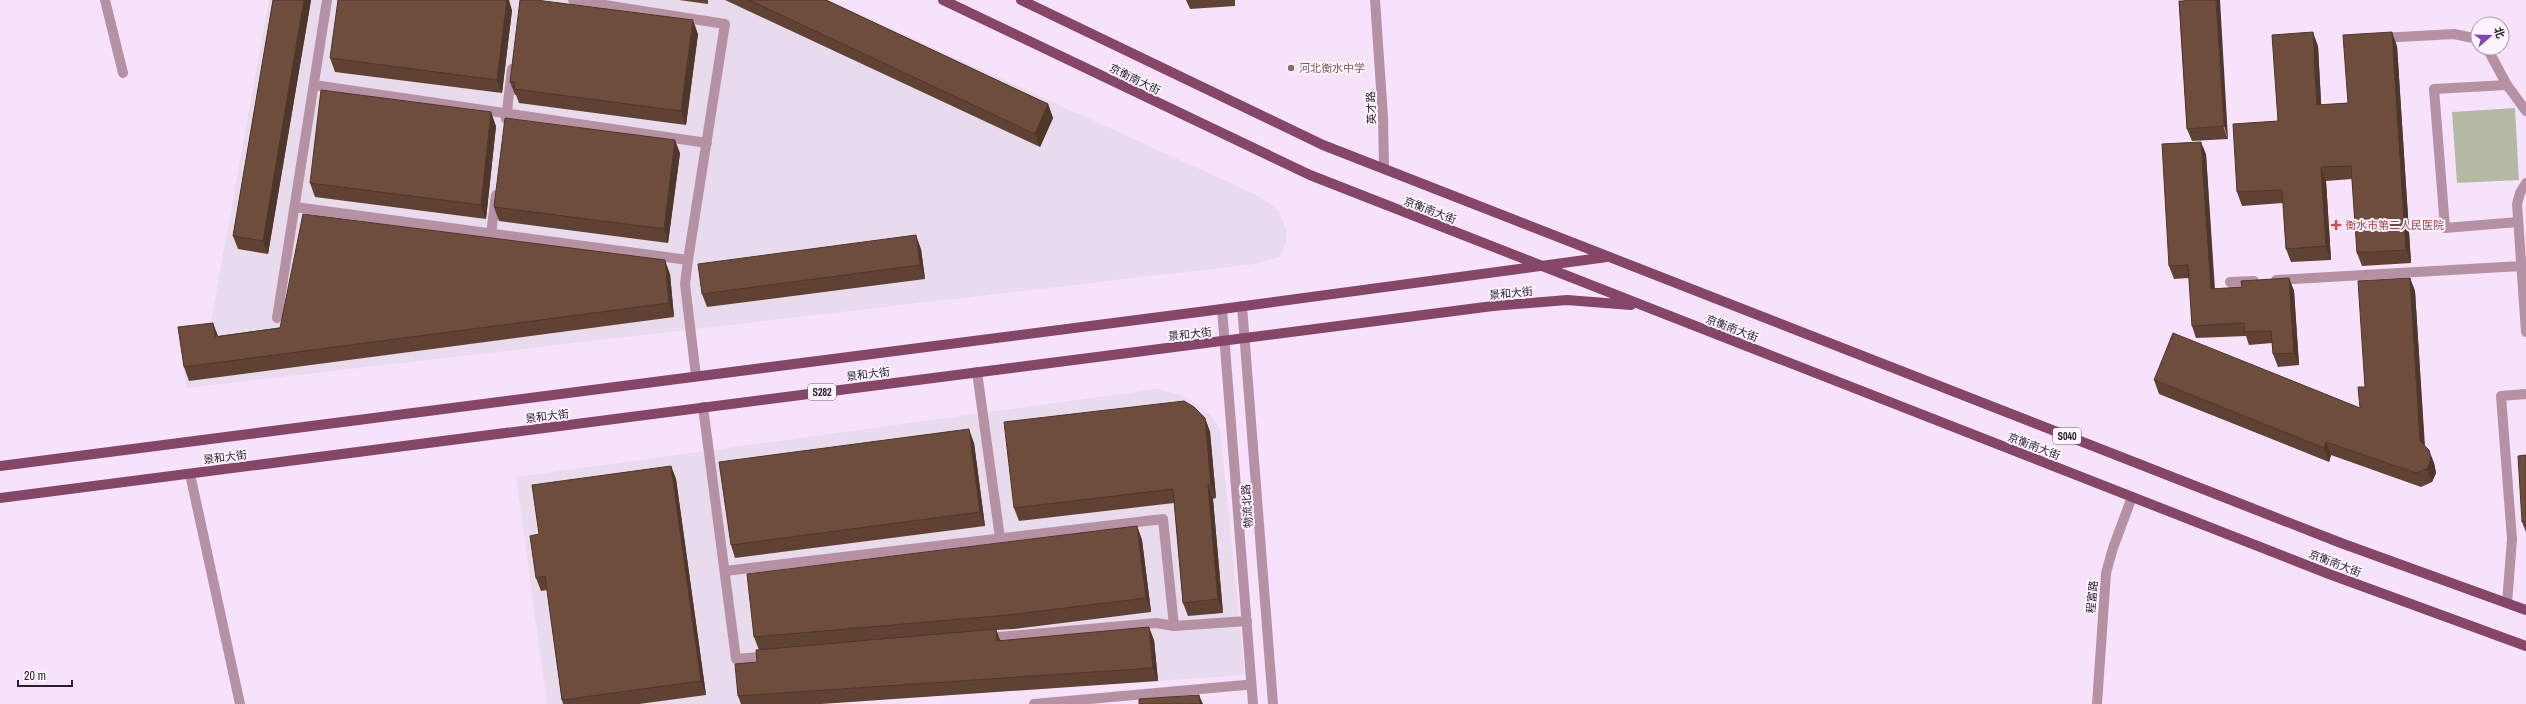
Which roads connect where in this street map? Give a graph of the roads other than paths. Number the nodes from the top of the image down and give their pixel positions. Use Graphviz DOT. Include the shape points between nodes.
graph roads {
  1 [pos="105,0"];
  2 [pos="327,0"];
  3 [pos="573,0"];
  4 [pos="943,0"];
  5 [pos="1021,0"];
  6 [pos="1375,0"];
  7 [pos="2470,37"];
  8 [pos="2370,39"];
  9 [pos="2491,56"];
  10 [pos="513,60"];
  11 [pos="123,73"];
  12 [pos="314,85"];
  13 [pos="2507,85"];
  14 [pos="2526,111"];
  15 [pos="506,113"];
  16 [pos="504,128"];
  17 [pos="706,143"];
  18 [pos="1384,168"];
  19 [pos="498,181"];
  20 [pos="2526,183"];
  21 [pos="295,207"];
  22 [pos="2518,222"];
  23 [pos="491,234"];
  24 [pos="1609,257"];
  25 [pos="688,260"];
  26 [pos="1541,266"];
  27 [pos="2521,266"];
  28 [pos="2230,282"];
  29 [pos="1242,306"];
  30 [pos="1645,306"];
  31 [pos="1222,310"];
  32 [pos="278,318"];
  33 [pos="2526,332"];
  34 [pos="1246,338"];
  35 [pos="1224,342"];
  36 [pos="978,372"];
  37 [pos="696,376"];
  38 [pos="2526,394"];
  39 [pos="703,408"];
  40 [pos="0,466"];
  41 [pos="190,474"];
  42 [pos="2132,497"];
  43 [pos="0,498"];
  44 [pos="1000,538"];
  45 [pos="725,571"];
  46 [pos="2507,603"];
  47 [pos="2526,610"];
  48 [pos="1247,622"];
  49 [pos="1174,626"];
  50 [pos="974,639"];
  51 [pos="2526,646"];
  52 [pos="784,655"];
  53 [pos="1245,685"];
  54 [pos="240,704"];
  55 [pos="1034,704"];
  56 [pos="1253,704"];
  57 [pos="1273,704"];
  58 [pos="2097,704"];
  1 -- 11 [label="street"];
  2 -- 12 [label="street"];
  3 -- 17 [label="street" via="725,24"];
  4 -- 26 [label="main road, 京衡南大街" via="1310,175"];
  5 -- 18 [label="main road, 京衡南大街" via="1323,145"];
  6 -- 18 [label="street, 英才路" via="1384,118"];
  7 -- 8 [label="street" via="2454,34"];
  9 -- 13 [label="street"];
  10 -- 15 [label="street"];
  12 -- 15 [label="street"];
  12 -- 21 [label="street"];
  13 -- 14 [label="street"];
  13 -- 22 [label="street" via="2434,89 2440,166 2445,228"];
  15 -- 16 [label="street"];
  15 -- 17 [label="street"];
  17 -- 25 [label="street"];
  18 -- 24 [label="main road, 京衡南大街"];
  19 -- 23 [label="street"];
  20 -- 22 [label="street" via="2517,204"];
  21 -- 23 [label="street"];
  21 -- 32 [label="street"];
  22 -- 27 [label="street"];
  23 -- 25 [label="street"];
  24 -- 26 [label="main road, 景和大街"];
  24 -- 46 [label="main road, 京衡南大街 / S040" via="2341,543"];
  25 -- 37 [label="street" via="685,284"];
  26 -- 29 [label="main road, 景和大街"];
  26 -- 30 [label="main road, 京衡南大街"];
  27 -- 28 [label="street"];
  27 -- 33 [label="street"];
  29 -- 31 [label="main road, 景和大街"];
  29 -- 34 [label="street, 物流北路"];
  30 -- 34 [label="main road, 景和大街 / S282" via="1567,300 1494,306"];
  30 -- 42 [label="main road, 京衡南大街"];
  31 -- 35 [label="street, 物流北路"];
  31 -- 37 [label="main road, 景和大街"];
  34 -- 35 [label="main road, 景和大街 / S282"];
  34 -- 57 [label="street, 物流北路"];
  35 -- 36 [label="main road, 景和大街 / S282"];
  35 -- 48 [label="street, 物流北路"];
  36 -- 39 [label="main road, 景和大街 / S282"];
  36 -- 44 [label="street"];
  37 -- 40 [label="main road, 景和大街"];
  38 -- 46 [label="street" via="2501,396 2512,539"];
  39 -- 41 [label="main road, 景和大街 / S282"];
  39 -- 45 [label="street"];
  41 -- 43 [label="main road, 景和大街 / S282"];
  41 -- 54 [label="street"];
  42 -- 51 [label="main road, 京衡南大街" via="2329,574"];
  42 -- 58 [label="street, 程富路" via="2106,573"];
  44 -- 45 [label="street"];
  44 -- 49 [label="street" via="1163,519"];
  45 -- 52 [label="street" via="736,659"];
  46 -- 47 [label="main road, 京衡南大街 / S040"];
  48 -- 49 [label="street"];
  48 -- 56 [label="street, 物流北路"];
  49 -- 50 [label="street" via="1156,623"];
  53 -- 55 [label="street"];
}
